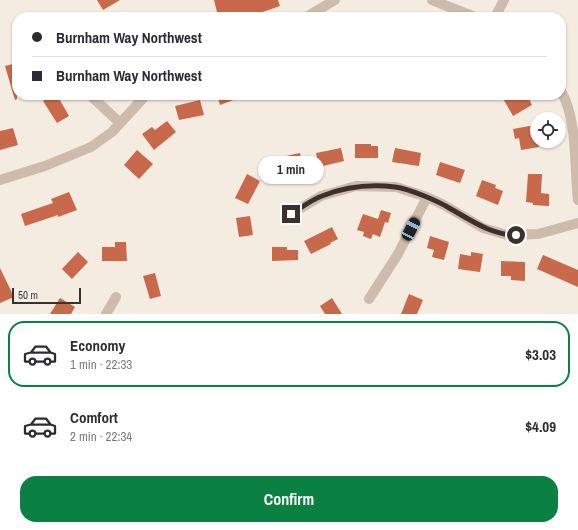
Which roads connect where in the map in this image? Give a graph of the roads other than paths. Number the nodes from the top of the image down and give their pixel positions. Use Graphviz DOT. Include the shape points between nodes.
graph roads {
  1 [pos="336,0"];
  2 [pos="432,0"];
  3 [pos="504,0"];
  4 [pos="315,12"];
  5 [pos="462,12"];
  6 [pos="498,12"];
  7 [pos="566,99"];
  8 [pos="96,100"];
  9 [pos="141,100"];
  10 [pos="574,113"];
  11 [pos="120,122"];
  12 [pos="0,180"];
  13 [pos="427,197"];
  14 [pos="578,200"];
  15 [pos="291,214"];
  16 [pos="578,223"];
  17 [pos="116,297"];
  18 [pos="369,298"];
  19 [pos="106,314"];
  1 -- 4 [label="street"];
  2 -- 5 [label="street"];
  3 -- 6 [label="street"];
  7 -- 10 [label="street"];
  8 -- 11 [label="street"];
  9 -- 11 [label="street"];
  10 -- 14 [label="street"];
  11 -- 12 [label="street" via="112,132 91,146 45,166"];
  13 -- 15 [label="street" via="396,187 356,186 321,196"];
  13 -- 16 [label="street" via="483,228 507,235 538,234"];
  13 -- 18 [label="street" via="398,254"];
  17 -- 19 [label="street"];
}
